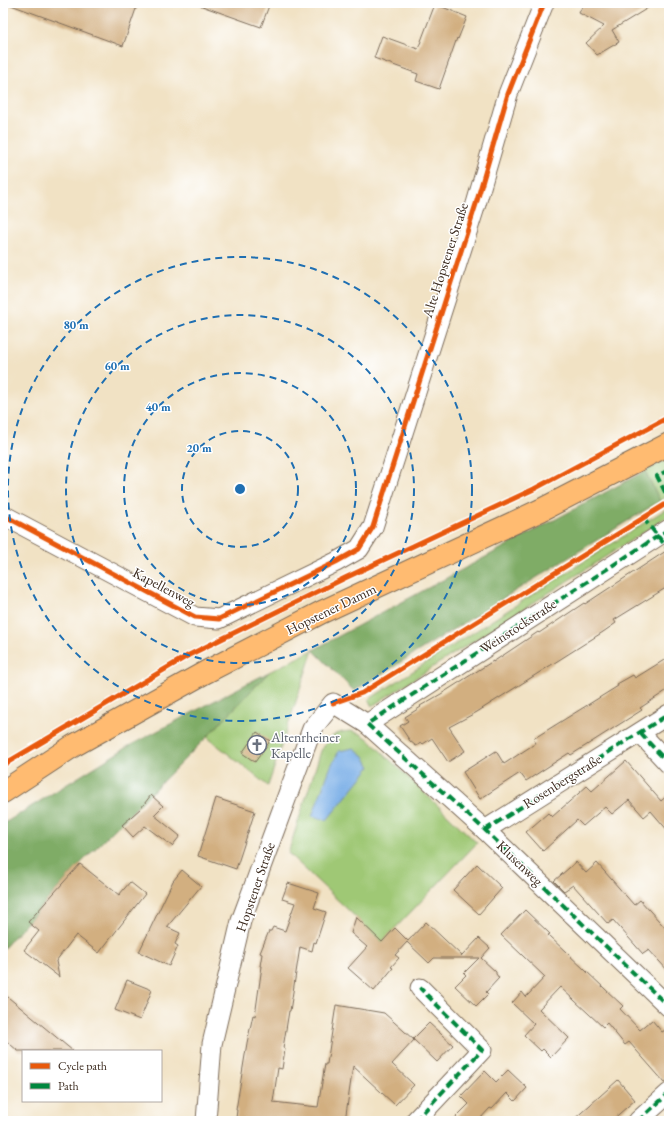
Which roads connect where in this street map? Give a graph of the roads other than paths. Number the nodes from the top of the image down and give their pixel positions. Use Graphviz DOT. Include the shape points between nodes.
graph roads {
  1 [pos="544,3"];
  2 [pos="669,444"];
  3 [pos="3,515"];
  4 [pos="373,527"];
  5 [pos="669,528"];
  6 [pos="669,714"];
  7 [pos="367,724"];
  8 [pos="640,733"];
  9 [pos="669,764"];
  10 [pos="3,792"];
  11 [pos="485,830"];
  12 [pos="420,988"];
  13 [pos="669,1007"];
  14 [pos="669,1093"];
  15 [pos="206,1121"];
  16 [pos="414,1121"];
  17 [pos="638,1121"];
  1 -- 4 [label="street, Alte Hopstener Straße" via="508,94 476,204"];
  2 -- 10 [label="main road, Hopstener Damm" via="541,510 322,612 206,672 73,746"];
  3 -- 4 [label="street, Kapellenweg" via="195,618 219,619 359,549"];
  5 -- 7 [label="street, Weinstockstraße"];
  6 -- 8 [label="street, Rosenbergstraße"];
  7 -- 11 [label="street, Klusenweg"];
  7 -- 15 [label="street, Hopstener Straße" via="333,704 312,729 241,921 212,1044"];
  8 -- 9 [label="street"];
  8 -- 11 [label="street, Rosenbergstraße"];
  11 -- 13 [label="street, Klusenweg"];
  12 -- 16 [label="street" via="482,1050"];
  14 -- 17 [label="street"];
}
